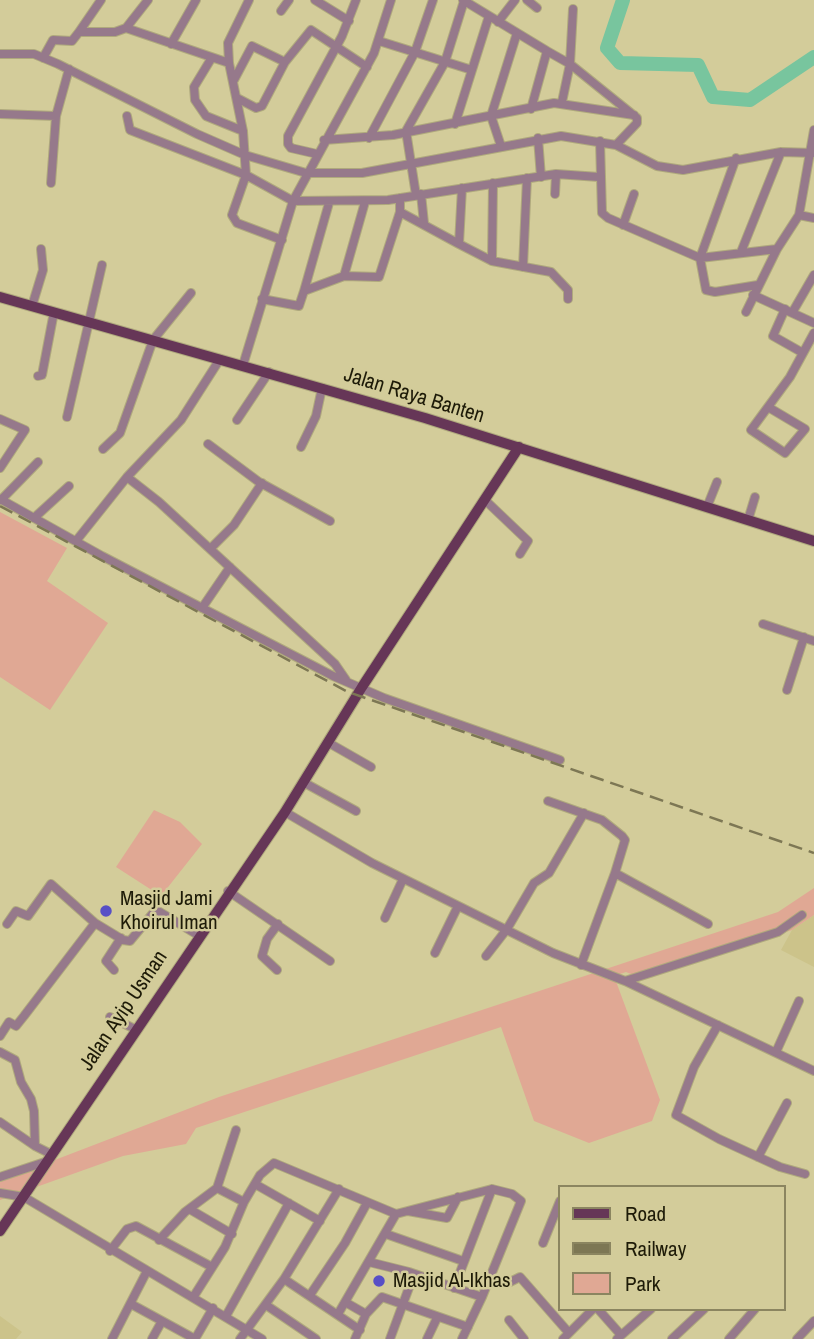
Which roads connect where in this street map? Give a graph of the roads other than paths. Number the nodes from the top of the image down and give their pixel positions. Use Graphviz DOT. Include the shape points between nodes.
graph roads {
  1 [pos="101,0"];
  2 [pos="148,0"];
  3 [pos="196,0"];
  4 [pos="249,0"];
  5 [pos="289,0"];
  6 [pos="315,0"];
  7 [pos="356,0"];
  8 [pos="391,0"];
  9 [pos="433,0"];
  10 [pos="463,0"];
  11 [pos="515,0"];
  12 [pos="527,0"];
  13 [pos="537,8"];
  14 [pos="573,9"];
  15 [pos="281,11"];
  16 [pos="489,16"];
  17 [pos="349,21"];
  18 [pos="498,22"];
  19 [pos="125,28"];
  20 [pos="79,32"];
  21 [pos="517,33"];
  22 [pos="379,41"];
  23 [pos="171,44"];
  24 [pos="337,47"];
  25 [pos="547,51"];
  26 [pos="415,52"];
  27 [pos="0,54"];
  28 [pos="43,58"];
  29 [pos="211,59"];
  30 [pos="285,62"];
  31 [pos="445,62"];
  32 [pos="229,63"];
  33 [pos="570,64"];
  34 [pos="367,67"];
  35 [pos="69,69"];
  36 [pos="472,70"];
  37 [pos="234,80"];
  38 [pos="237,98"];
  39 [pos="562,102"];
  40 [pos="531,109"];
  41 [pos="0,114"];
  42 [pos="635,115"];
  43 [pos="56,116"];
  44 [pos="127,116"];
  45 [pos="491,116"];
  46 [pos="455,124"];
  47 [pos="814,130"];
  48 [pos="243,131"];
  49 [pos="406,131"];
  50 [pos="369,138"];
  51 [pos="538,138"];
  52 [pos="324,140"];
  53 [pos="600,141"];
  54 [pos="616,145"];
  55 [pos="500,146"];
  56 [pos="781,152"];
  57 [pos="811,152"];
  58 [pos="317,154"];
  59 [pos="245,155"];
  60 [pos="736,158"];
  61 [pos="411,165"];
  62 [pos="306,173"];
  63 [pos="556,174"];
  64 [pos="246,175"];
  65 [pos="527,177"];
  66 [pos="541,177"];
  67 [pos="599,177"];
  68 [pos="51,183"];
  69 [pos="493,183"];
  70 [pos="803,185"];
  71 [pos="814,187"];
  72 [pos="461,188"];
  73 [pos="419,194"];
  74 [pos="555,194"];
  75 [pos="635,194"];
  76 [pos="400,198"];
  77 [pos="293,201"];
  78 [pos="365,202"];
  79 [pos="329,203"];
  80 [pos="400,212"];
  81 [pos="799,215"];
  82 [pos="814,218"];
  83 [pos="424,223"];
  84 [pos="623,225"];
  85 [pos="282,240"];
  86 [pos="459,244"];
  87 [pos="41,249"];
  88 [pos="777,249"];
  89 [pos="741,252"];
  90 [pos="700,258"];
  91 [pos="492,261"];
  92 [pos="102,265"];
  93 [pos="523,267"];
  94 [pos="814,275"];
  95 [pos="344,276"];
  96 [pos="758,285"];
  97 [pos="304,291"];
  98 [pos="191,293"];
  99 [pos="753,295"];
  100 [pos="0,298"];
  101 [pos="262,299"];
  102 [pos="568,299"];
  103 [pos="32,306"];
  104 [pos="788,311"];
  105 [pos="54,312"];
  106 [pos="746,312"];
  107 [pos="89,322"];
  108 [pos="814,323"];
  109 [pos="814,333"];
  110 [pos="153,340"];
  111 [pos="803,353"];
  112 [pos="220,359"];
  113 [pos="243,365"];
  114 [pos="269,372"];
  115 [pos="37,376"];
  116 [pos="323,388"];
  117 [pos="768,407"];
  118 [pos="67,417"];
  119 [pos="0,419"];
  120 [pos="237,420"];
  121 [pos="208,444"];
  122 [pos="301,447"];
  123 [pos="519,447"];
  124 [pos="103,449"];
  125 [pos="38,461"];
  126 [pos="0,468"];
  127 [pos="127,477"];
  128 [pos="717,482"];
  129 [pos="262,484"];
  130 [pos="69,486"];
  131 [pos="755,497"];
  132 [pos="1,499"];
  133 [pos="486,501"];
  134 [pos="707,507"];
  135 [pos="34,518"];
  136 [pos="748,520"];
  137 [pos="330,521"];
  138 [pos="76,541"];
  139 [pos="814,541"];
  140 [pos="210,549"];
  141 [pos="520,554"];
  142 [pos="230,567"];
  143 [pos="202,608"];
  144 [pos="763,624"];
  145 [pos="811,639"];
  146 [pos="346,680"];
  147 [pos="362,687"];
  148 [pos="787,690"];
  149 [pos="329,743"];
  150 [pos="560,760"];
  151 [pos="371,766"];
  152 [pos="303,782"];
  153 [pos="548,801"];
  154 [pos="285,811"];
  155 [pos="356,811"];
  156 [pos="584,813"];
  157 [pos="615,873"];
  158 [pos="403,879"];
  159 [pos="228,891"];
  160 [pos="458,906"];
  161 [pos="802,915"];
  162 [pos="384,918"];
  163 [pos="95,923"];
  164 [pos="6,924"];
  165 [pos="278,924"];
  166 [pos="708,924"];
  167 [pos="507,929"];
  168 [pos="198,935"];
  169 [pos="121,938"];
  170 [pos="435,953"];
  171 [pos="486,956"];
  172 [pos="330,961"];
  173 [pos="581,965"];
  174 [pos="114,970"];
  175 [pos="277,970"];
  176 [pos="625,981"];
  177 [pos="799,1001"];
  178 [pos="110,1017"];
  179 [pos="718,1025"];
  180 [pos="135,1029"];
  181 [pos="0,1036"];
  182 [pos="0,1052"];
  183 [pos="776,1052"];
  184 [pos="814,1070"];
  185 [pos="787,1103"];
  186 [pos="3,1125"];
  187 [pos="236,1130"];
  188 [pos="35,1146"];
  189 [pos="758,1157"];
  190 [pos="48,1158"];
  191 [pos="805,1174"];
  192 [pos="0,1177"];
  193 [pos="255,1184"];
  194 [pos="217,1188"];
  195 [pos="339,1189"];
  196 [pos="492,1189"];
  197 [pos="0,1194"];
  198 [pos="24,1197"];
  199 [pos="458,1197"];
  200 [pos="244,1202"];
  201 [pos="289,1203"];
  202 [pos="367,1203"];
  203 [pos="558,1206"];
  204 [pos="191,1210"];
  205 [pos="400,1212"];
  206 [pos="320,1221"];
  207 [pos="0,1231"];
  208 [pos="232,1234"];
  209 [pos="386,1234"];
  210 [pos="159,1240"];
  211 [pos="543,1242"];
  212 [pos="110,1251"];
  213 [pos="463,1261"];
  214 [pos="369,1262"];
  215 [pos="212,1267"];
  216 [pos="147,1271"];
  217 [pos="414,1274"];
  218 [pos="284,1279"];
  219 [pos="510,1282"];
  220 [pos="454,1287"];
  221 [pos="310,1295"];
  222 [pos="194,1296"];
  223 [pos="482,1297"];
  224 [pos="345,1303"];
  225 [pos="131,1304"];
  226 [pos="404,1304"];
  227 [pos="266,1305"];
  228 [pos="213,1308"];
  229 [pos="591,1311"];
  230 [pos="600,1311"];
  231 [pos="648,1311"];
  232 [pos="702,1311"];
  233 [pos="749,1311"];
  234 [pos="338,1314"];
  235 [pos="366,1314"];
  236 [pos="226,1316"];
  237 [pos="437,1318"];
  238 [pos="509,1320"];
  239 [pos="162,1321"];
  240 [pos="814,1321"];
  241 [pos="468,1327"];
  242 [pos="245,1330"];
  243 [pos="360,1330"];
  244 [pos="566,1336"];
  245 [pos="619,1337"];
  246 [pos="730,1338"];
  247 [pos="112,1339"];
  248 [pos="152,1339"];
  249 [pos="195,1339"];
  250 [pos="240,1339"];
  251 [pos="262,1339"];
  252 [pos="316,1339"];
  253 [pos="355,1339"];
  254 [pos="390,1339"];
  255 [pos="427,1339"];
  256 [pos="461,1339"];
  257 [pos="524,1339"];
  258 [pos="672,1339"];
  259 [pos="797,1339"];
  1 -- 20 [label="street"];
  2 -- 19 [label="street"];
  3 -- 23 [label="street"];
  4 -- 32 [label="street" via="231,34"];
  5 -- 15 [label="street"];
  6 -- 17 [label="street"];
  7 -- 17 [label="street"];
  8 -- 22 [label="street"];
  9 -- 26 [label="street"];
  10 -- 16 [label="street"];
  10 -- 31 [label="street"];
  11 -- 18 [label="street"];
  12 -- 13 [label="street"];
  14 -- 33 [label="street"];
  16 -- 18 [label="street"];
  16 -- 36 [label="street"];
  17 -- 24 [label="street"];
  18 -- 21 [label="street"];
  19 -- 20 [label="street"];
  19 -- 23 [label="street"];
  20 -- 28 [label="street" via="72,41 52,40"];
  21 -- 25 [label="street"];
  21 -- 45 [label="street"];
  22 -- 26 [label="street"];
  22 -- 34 [label="street"];
  23 -- 29 [label="street"];
  24 -- 30 [label="street" via="311,30"];
  24 -- 34 [label="street"];
  24 -- 58 [label="street" via="288,140 291,148"];
  25 -- 33 [label="street"];
  25 -- 40 [label="street"];
  26 -- 31 [label="street"];
  26 -- 50 [label="street"];
  27 -- 28 [label="street" via="18,52"];
  28 -- 35 [label="street"];
  29 -- 32 [label="street"];
  29 -- 48 [label="street" via="194,87 195,100 206,116"];
  30 -- 37 [label="street" via="252,46"];
  30 -- 38 [label="street" via="260,108"];
  31 -- 36 [label="street"];
  31 -- 49 [label="street"];
  32 -- 37 [label="street"];
  33 -- 39 [label="street"];
  33 -- 42 [label="street"];
  34 -- 52 [label="street"];
  35 -- 43 [label="street"];
  35 -- 59 [label="street"];
  36 -- 46 [label="street"];
  37 -- 38 [label="street"];
  38 -- 48 [label="street"];
  39 -- 40 [label="street"];
  39 -- 42 [label="street"];
  40 -- 45 [label="street"];
  41 -- 43 [label="street"];
  42 -- 54 [label="street" via="637,123"];
  43 -- 68 [label="street"];
  44 -- 64 [label="street" via="130,130"];
  45 -- 46 [label="street"];
  45 -- 55 [label="street"];
  46 -- 49 [label="street"];
  47 -- 57 [label="street"];
  48 -- 59 [label="street"];
  49 -- 50 [label="street"];
  49 -- 61 [label="street"];
  50 -- 52 [label="street"];
  51 -- 53 [label="street" via="579,136"];
  51 -- 55 [label="street"];
  51 -- 66 [label="street"];
  52 -- 58 [label="street"];
  53 -- 54 [label="street"];
  53 -- 67 [label="street"];
  54 -- 60 [label="street" via="657,166 683,170"];
  55 -- 61 [label="street"];
  56 -- 57 [label="street"];
  56 -- 60 [label="street"];
  56 -- 89 [label="street"];
  57 -- 70 [label="street"];
  58 -- 62 [label="street"];
  59 -- 62 [label="street"];
  59 -- 64 [label="street"];
  60 -- 90 [label="street"];
  61 -- 62 [label="street" via="362,173"];
  61 -- 73 [label="street"];
  62 -- 77 [label="street"];
  63 -- 66 [label="street"];
  63 -- 67 [label="street"];
  63 -- 74 [label="street"];
  64 -- 77 [label="street"];
  64 -- 85 [label="street" via="232,215 237,223"];
  65 -- 66 [label="street"];
  65 -- 69 [label="street"];
  65 -- 93 [label="street"];
  67 -- 84 [label="street" via="602,213"];
  69 -- 72 [label="street"];
  69 -- 91 [label="street"];
  70 -- 71 [label="street"];
  70 -- 81 [label="street"];
  72 -- 73 [label="street"];
  72 -- 86 [label="street"];
  73 -- 76 [label="street"];
  73 -- 83 [label="street"];
  75 -- 84 [label="street"];
  76 -- 78 [label="street"];
  76 -- 80 [label="street"];
  77 -- 79 [label="street"];
  77 -- 85 [label="street"];
  78 -- 79 [label="street"];
  78 -- 95 [label="street"];
  79 -- 97 [label="street"];
  80 -- 83 [label="street"];
  80 -- 95 [label="street" via="379,277"];
  81 -- 82 [label="street"];
  81 -- 88 [label="street"];
  83 -- 86 [label="street"];
  84 -- 90 [label="street"];
  85 -- 101 [label="street"];
  86 -- 91 [label="street"];
  87 -- 103 [label="street" via="43,270"];
  88 -- 89 [label="street"];
  88 -- 96 [label="street"];
  89 -- 90 [label="street"];
  90 -- 96 [label="street" via="706,290"];
  91 -- 93 [label="street"];
  92 -- 107 [label="street"];
  93 -- 102 [label="street" via="551,272 568,290"];
  94 -- 104 [label="street"];
  95 -- 97 [label="street"];
  96 -- 99 [label="street"];
  97 -- 101 [label="street" via="299,306"];
  98 -- 110 [label="street"];
  99 -- 104 [label="street"];
  99 -- 106 [label="street"];
  100 -- 103 [label="main road, Jalan Raya Banten"];
  101 -- 113 [label="street"];
  103 -- 105 [label="main road, Jalan Raya Banten"];
  104 -- 108 [label="street"];
  104 -- 111 [label="street" via="773,336"];
  105 -- 107 [label="main road, Jalan Raya Banten"];
  105 -- 115 [label="street" via="42,375"];
  107 -- 110 [label="main road, Jalan Raya Banten"];
  107 -- 118 [label="street"];
  109 -- 111 [label="street"];
  110 -- 112 [label="main road, Jalan Raya Banten"];
  110 -- 124 [label="street" via="122,428"];
  111 -- 117 [label="street"];
  112 -- 113 [label="main road, Jalan Raya Banten"];
  112 -- 127 [label="street" via="181,420"];
  113 -- 114 [label="main road, Jalan Raya Banten"];
  114 -- 116 [label="main road, Jalan Raya Banten"];
  114 -- 120 [label="street"];
  116 -- 122 [label="street"];
  116 -- 123 [label="main road, Jalan Raya Banten"];
  117 -- 117 [label="street" via="751,432 785,453 805,429"];
  119 -- 126 [label="street" via="25,430"];
  121 -- 129 [label="street"];
  123 -- 133 [label="main road, Jalan Ayip Usman"];
  123 -- 134 [label="main road, Jalan Raya Banten"];
  125 -- 132 [label="street"];
  127 -- 138 [label="street"];
  127 -- 140 [label="street"];
  128 -- 134 [label="street"];
  129 -- 137 [label="street"];
  129 -- 140 [label="street" via="234,525"];
  130 -- 135 [label="street"];
  131 -- 136 [label="street"];
  132 -- 135 [label="street"];
  133 -- 141 [label="street" via="528,541"];
  133 -- 147 [label="main road, Jalan Ayip Usman"];
  134 -- 136 [label="main road, Jalan Raya Banten"];
  135 -- 138 [label="street"];
  136 -- 139 [label="main road, Jalan Raya Banten"];
  138 -- 143 [label="street"];
  140 -- 142 [label="street"];
  142 -- 143 [label="street"];
  142 -- 146 [label="street" via="335,664"];
  143 -- 146 [label="street"];
  144 -- 145 [label="street"];
  145 -- 148 [label="street"];
  146 -- 147 [label="street"];
  147 -- 149 [label="main road, Jalan Ayip Usman"];
  147 -- 150 [label="street"];
  149 -- 151 [label="street"];
  149 -- 152 [label="main road, Jalan Ayip Usman"];
  152 -- 154 [label="main road, Jalan Ayip Usman"];
  152 -- 155 [label="street"];
  153 -- 156 [label="street"];
  154 -- 158 [label="street"];
  154 -- 159 [label="main road, Jalan Ayip Usman"];
  156 -- 157 [label="street" via="609,825 625,840"];
  156 -- 167 [label="street" via="549,873 534,883"];
  157 -- 166 [label="street"];
  157 -- 173 [label="street"];
  158 -- 160 [label="street"];
  158 -- 162 [label="street"];
  159 -- 165 [label="street"];
  159 -- 168 [label="main road, Jalan Ayip Usman"];
  160 -- 167 [label="street"];
  160 -- 170 [label="street"];
  161 -- 176 [label="street" via="778,932"];
  163 -- 164 [label="street" via="51,884 28,916 16,911"];
  163 -- 169 [label="street"];
  163 -- 181 [label="street" via="16,1026 9,1022"];
  165 -- 172 [label="street"];
  165 -- 175 [label="street" via="262,956"];
  167 -- 171 [label="street"];
  167 -- 173 [label="street"];
  168 -- 169 [label="street" via="158,911 130,941"];
  168 -- 180 [label="main road, Jalan Ayip Usman"];
  169 -- 174 [label="street" via="106,961"];
  173 -- 176 [label="street"];
  176 -- 179 [label="street"];
  177 -- 183 [label="street"];
  178 -- 180 [label="street"];
  179 -- 183 [label="street"];
  179 -- 189 [label="street" via="694,1067 676,1115"];
  180 -- 190 [label="main road, Jalan Ayip Usman"];
  182 -- 188 [label="street" via="15,1060 31,1099"];
  183 -- 184 [label="street"];
  185 -- 189 [label="street"];
  186 -- 188 [label="street"];
  187 -- 194 [label="street"];
  188 -- 190 [label="street"];
  189 -- 191 [label="street"];
  190 -- 192 [label="street"];
  190 -- 198 [label="main road, Jalan Ayip Usman"];
  193 -- 195 [label="street" via="274,1164"];
  193 -- 200 [label="street"];
  193 -- 201 [label="street"];
  194 -- 200 [label="street"];
  194 -- 204 [label="street"];
  195 -- 202 [label="street"];
  195 -- 206 [label="street"];
  196 -- 199 [label="street"];
  196 -- 213 [label="street"];
  196 -- 223 [label="street" via="521,1201"];
  197 -- 198 [label="street"];
  198 -- 207 [label="main road, Jalan Ayip Usman"];
  198 -- 212 [label="street"];
  199 -- 205 [label="street"];
  199 -- 205 [label="street" via="447,1218"];
  200 -- 208 [label="street"];
  201 -- 206 [label="street"];
  201 -- 236 [label="street"];
  202 -- 205 [label="street"];
  202 -- 221 [label="street"];
  203 -- 211 [label="street"];
  204 -- 208 [label="street"];
  204 -- 210 [label="street"];
  205 -- 209 [label="street"];
  206 -- 218 [label="street"];
  208 -- 215 [label="street"];
  209 -- 213 [label="street"];
  209 -- 214 [label="street"];
  210 -- 212 [label="street" via="131,1226"];
  210 -- 215 [label="street"];
  212 -- 216 [label="street"];
  213 -- 220 [label="street"];
  214 -- 217 [label="street"];
  214 -- 224 [label="street"];
  215 -- 222 [label="street"];
  216 -- 222 [label="street"];
  216 -- 225 [label="street"];
  217 -- 220 [label="street"];
  217 -- 226 [label="street"];
  218 -- 221 [label="street"];
  218 -- 227 [label="street"];
  219 -- 244 [label="street" via="520,1277"];
  220 -- 223 [label="street"];
  221 -- 234 [label="street"];
  222 -- 228 [label="street"];
  223 -- 241 [label="street"];
  224 -- 234 [label="street"];
  224 -- 235 [label="street"];
  225 -- 239 [label="street"];
  225 -- 247 [label="street"];
  226 -- 235 [label="street" via="382,1297"];
  226 -- 237 [label="street"];
  226 -- 254 [label="street"];
  227 -- 242 [label="street"];
  227 -- 252 [label="street"];
  228 -- 236 [label="street"];
  228 -- 249 [label="street"];
  229 -- 244 [label="street"];
  230 -- 245 [label="street"];
  231 -- 245 [label="street"];
  232 -- 258 [label="street"];
  233 -- 246 [label="street"];
  234 -- 243 [label="street"];
  235 -- 243 [label="street"];
  236 -- 242 [label="street"];
  237 -- 241 [label="street"];
  237 -- 255 [label="street"];
  238 -- 257 [label="street"];
  239 -- 248 [label="street"];
  239 -- 249 [label="street"];
  240 -- 259 [label="street"];
  241 -- 256 [label="street"];
  242 -- 250 [label="street"];
  242 -- 251 [label="street"];
  243 -- 253 [label="street"];
}
